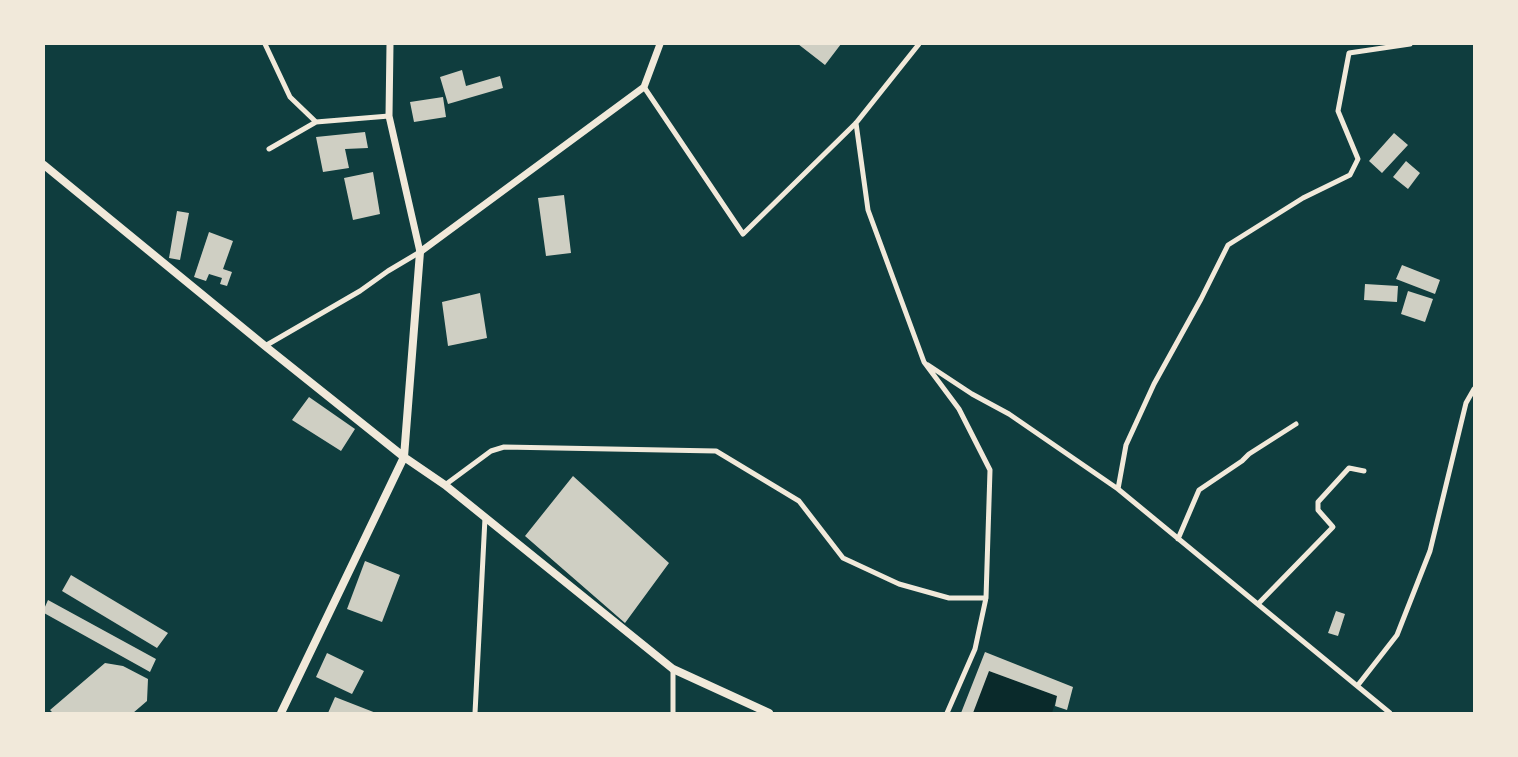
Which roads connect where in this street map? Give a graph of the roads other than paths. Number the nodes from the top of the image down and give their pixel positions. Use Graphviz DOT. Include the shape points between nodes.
graph roads {
  1 [pos="265,44"];
  2 [pos="390,44"];
  3 [pos="660,44"];
  4 [pos="919,44"];
  5 [pos="1410,44"];
  6 [pos="644,87"];
  7 [pos="389,116"];
  8 [pos="316,122"];
  9 [pos="856,124"];
  10 [pos="269,149"];
  11 [pos="44,165"];
  12 [pos="420,252"];
  13 [pos="265,346"];
  14 [pos="924,362"];
  15 [pos="1474,389"];
  16 [pos="1296,424"];
  17 [pos="404,457"];
  18 [pos="1364,471"];
  19 [pos="445,485"];
  20 [pos="1118,489"];
  21 [pos="486,518"];
  22 [pos="1178,538"];
  23 [pos="986,598"];
  24 [pos="1258,604"];
  25 [pos="673,669"];
  26 [pos="1358,685"];
  27 [pos="281,713"];
  28 [pos="476,713"];
  29 [pos="673,713"];
  30 [pos="769,713"];
  31 [pos="947,713"];
  32 [pos="1390,713"];
  1 -- 8 [label="street" via="290,97"];
  2 -- 7 [label="street"];
  3 -- 6 [label="street"];
  4 -- 9 [label="street"];
  5 -- 20 [label="street" via="1349,54 1338,111 1358,159 1350,175 1303,198 1228,245 1154,384 1126,446"];
  6 -- 9 [label="street" via="743,234"];
  6 -- 12 [label="street"];
  7 -- 8 [label="street"];
  7 -- 12 [label="street"];
  8 -- 10 [label="street"];
  9 -- 14 [label="street" via="868,210"];
  11 -- 13 [label="main road"];
  12 -- 13 [label="street"];
  12 -- 17 [label="main road"];
  13 -- 17 [label="main road"];
  14 -- 20 [label="street" via="1009,414"];
  14 -- 23 [label="street" via="959,408 990,470"];
  15 -- 26 [label="street" via="1466,403 1430,551 1397,635"];
  16 -- 22 [label="street" via="1198,490"];
  17 -- 19 [label="main road"];
  17 -- 27 [label="main road"];
  18 -- 24 [label="street" via="1349,468 1318,502 1318,510 1333,527"];
  19 -- 21 [label="main road"];
  19 -- 23 [label="street" via="491,451 504,447 716,451 799,501 843,558 899,584 949,598"];
  20 -- 22 [label="street"];
  21 -- 25 [label="main road"];
  21 -- 28 [label="street"];
  22 -- 24 [label="street"];
  23 -- 31 [label="street" via="975,649"];
  24 -- 26 [label="street"];
  25 -- 29 [label="street"];
  25 -- 30 [label="main road"];
  26 -- 32 [label="street"];
}
